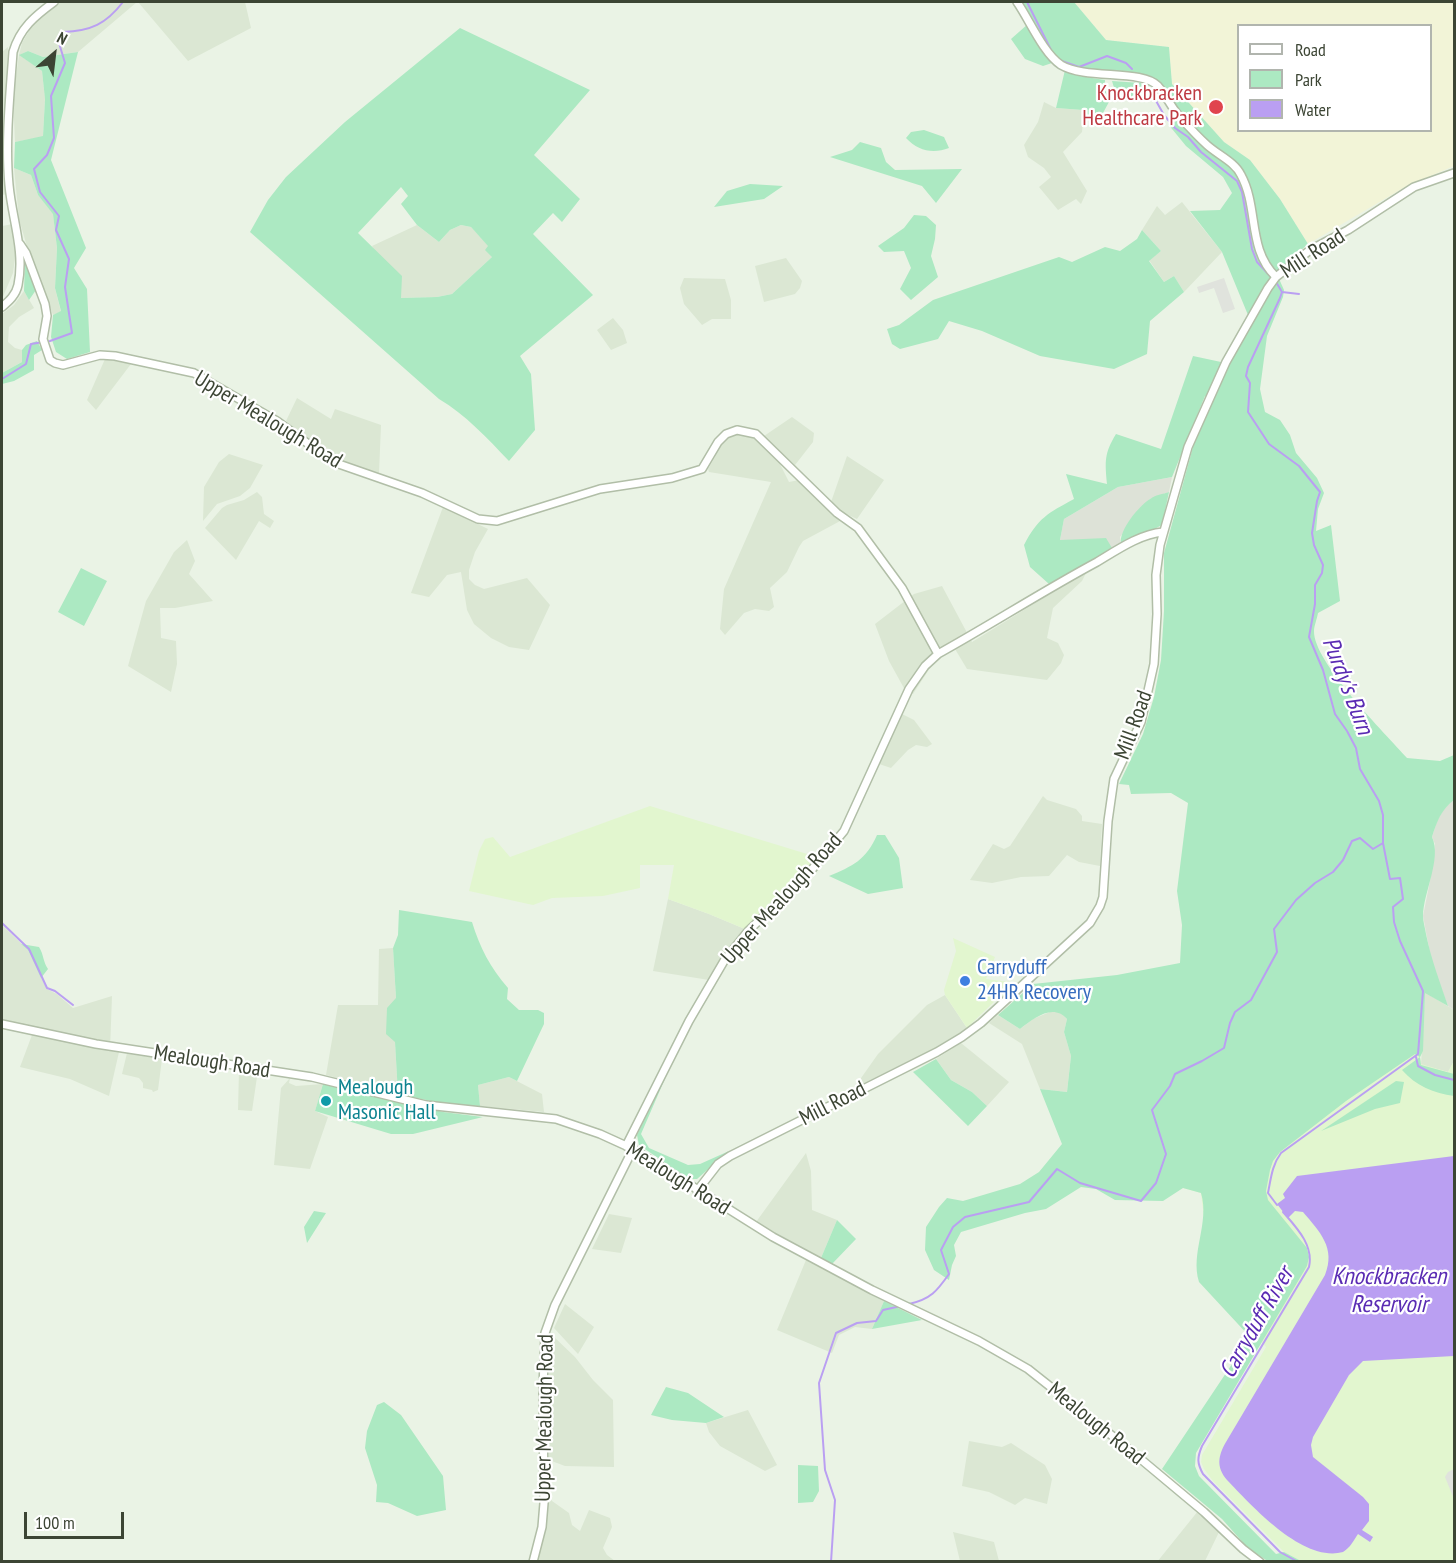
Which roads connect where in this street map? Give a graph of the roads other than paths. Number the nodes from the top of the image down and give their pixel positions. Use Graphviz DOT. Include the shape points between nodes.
graph roads {
  1 [pos="54,2"];
  2 [pos="1017,2"];
  3 [pos="1455,173"];
  4 [pos="20,244"];
  5 [pos="1276,277"];
  6 [pos="2,307"];
  7 [pos="1163,532"];
  8 [pos="939,654"];
  9 [pos="2,1024"];
  10 [pos="629,1147"];
  11 [pos="697,1191"];
  12 [pos="533,1562"];
  13 [pos="1260,1562"];
  1 -- 4 [label="street" via="30,21 13,52 9,187"];
  2 -- 5 [label="street" via="1059,63 1080,73 1153,82 1200,137 1240,172 1250,197 1261,257"];
  3 -- 5 [label="street, Mill Road" via="1414,187 1356,226 1310,250"];
  4 -- 6 [label="street" via="18,286"];
  4 -- 8 [label="street, Upper Mealough Road" via="45,304 48,316 43,343 50,360 63,365 115,356 194,373 277,421 333,462 397,483 478,519 498,521 600,489 672,478 702,469 726,434 750,431 858,528 902,588"];
  5 -- 7 [label="street, Mill Road" via="1200,417 1182,463"];
  7 -- 8 [label="street, Upper Mealough Road" via="1116,551"];
  7 -- 11 [label="street, Mill Road" via="1157,558 1154,664 1138,728 1114,779 1103,897 1090,923 962,1037 730,1156 718,1164"];
  8 -- 10 [label="street, Upper Mealough Road" via="909,689 844,831 724,961 689,1021"];
  9 -- 10 [label="street, Mealough Road" via="96,1044 312,1077 426,1105 556,1119"];
  10 -- 11 [label="street, Mealough Road"];
  10 -- 12 [label="street, Upper Mealough Road" via="545,1333 544,1503"];
  11 -- 13 [label="street, Mealough Road" via="773,1238 1028,1369"];
}
